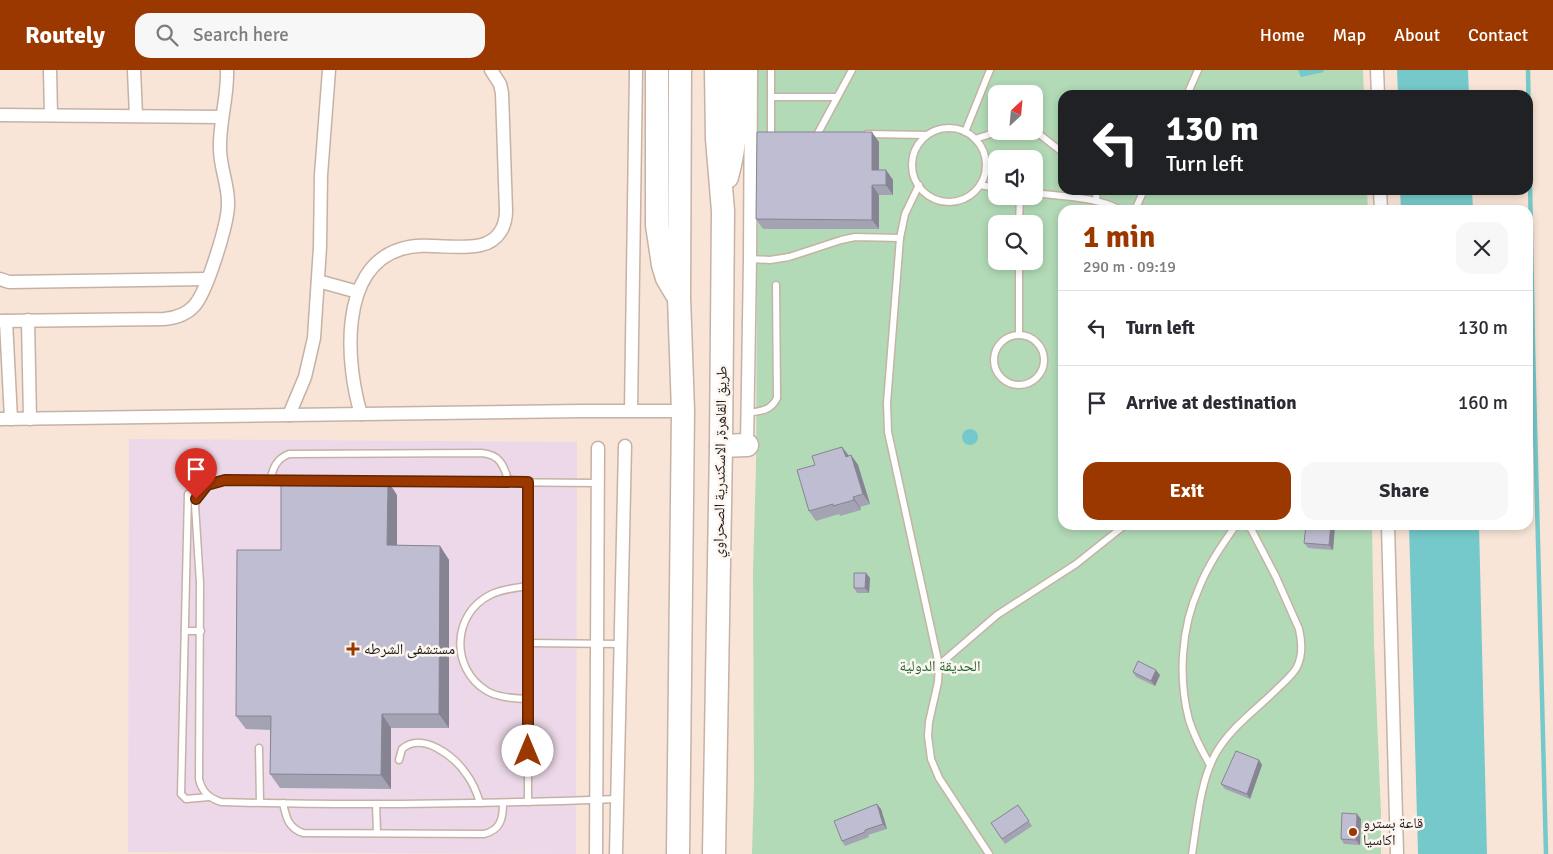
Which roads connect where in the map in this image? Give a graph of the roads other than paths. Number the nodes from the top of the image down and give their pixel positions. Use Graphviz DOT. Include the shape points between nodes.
graph roads {
  1 [pos="50,70"];
  2 [pos="134,70"];
  3 [pos="227,70"];
  4 [pos="329,70"];
  5 [pos="491,70"];
  6 [pos="636,70"];
  7 [pos="657,70"];
  8 [pos="680,70"];
  9 [pos="716,70"];
  10 [pos="737,70"];
  11 [pos="751,70"];
  12 [pos="770,70"];
  13 [pos="852,70"];
  14 [pos="990,70"];
  15 [pos="1198,70"];
  16 [pos="1377,70"];
  17 [pos="1189,90"];
  18 [pos="1378,90"];
  19 [pos="771,97"];
  20 [pos="837,97"];
  21 [pos="0,115"];
  22 [pos="51,115"];
  23 [pos="136,116"];
  24 [pos="222,117"];
  25 [pos="965,132"];
  26 [pos="761,133"];
  27 [pos="818,133"];
  28 [pos="780,134"];
  29 [pos="808,134"];
  30 [pos="828,134"];
  31 [pos="858,134"];
  32 [pos="927,135"];
  33 [pos="988,135"];
  34 [pos="1043,137"];
  35 [pos="975,139"];
  36 [pos="1058,149"];
  37 [pos="918,185"];
  38 [pos="980,185"];
  39 [pos="988,186"];
  40 [pos="722,192"];
  41 [pos="1043,194"];
  42 [pos="1096,195"];
  43 [pos="1096,201"];
  44 [pos="1110,205"];
  45 [pos="900,238"];
  46 [pos="750,259"];
  47 [pos="1020,270"];
  48 [pos="0,279"];
  49 [pos="207,279"];
  50 [pos="318,281"];
  51 [pos="776,285"];
  52 [pos="358,292"];
  53 [pos="679,297"];
  54 [pos="28,320"];
  55 [pos="3,321"];
  56 [pos="1019,335"];
  57 [pos="631,410"];
  58 [pos="683,411"];
  59 [pos="747,413"];
  60 [pos="361,414"];
  61 [pos="290,415"];
  62 [pos="5,419"];
  63 [pos="30,419"];
  64 [pos="747,445"];
  65 [pos="625,446"];
  66 [pos="721,446"];
  67 [pos="598,448"];
  68 [pos="270,481"];
  69 [pos="300,481"];
  70 [pos="370,481"];
  71 [pos="509,482"];
  72 [pos="528,482"];
  73 [pos="597,483"];
  74 [pos="188,494"];
  75 [pos="1119,530"];
  76 [pos="1233,530"];
  77 [pos="1252,530"];
  78 [pos="1388,530"];
  79 [pos="528,586"];
  80 [pos="185,631"];
  81 [pos="200,631"];
  82 [pos="528,643"];
  83 [pos="597,644"];
  84 [pos="620,644"];
  85 [pos="939,666"];
  86 [pos="528,699"];
  87 [pos="259,748"];
  88 [pos="399,760"];
  89 [pos="1210,766"];
  90 [pos="209,797"];
  91 [pos="617,799"];
  92 [pos="596,800"];
  93 [pos="260,802"];
  94 [pos="528,802"];
  95 [pos="283,803"];
  96 [pos="480,803"];
  97 [pos="503,803"];
  98 [pos="376,804"];
  99 [pos="377,833"];
  100 [pos="596,854"];
  101 [pos="616,854"];
  102 [pos="678,854"];
  103 [pos="714,854"];
  104 [pos="989,854"];
  105 [pos="1192,854"];
  106 [pos="1397,854"];
  1 -- 22 [label="street"];
  2 -- 23 [label="street"];
  3 -- 24 [label="street"];
  4 -- 50 [label="street" via="321,175"];
  5 -- 52 [label="street" via="502,93 506,211 502,230 493,240 481,245 412,246 395,251 372,267"];
  6 -- 57 [label="street"];
  7 -- 53 [label="highway" via="658,239 667,278"];
  8 -- 53 [label="highway"];
  9 -- 40 [label="highway, طريق القاهرة, الاسكندرية الصحراوي"];
  10 -- 40 [label="highway" via="735,140"];
  11 -- 26 [label="street"];
  12 -- 19 [label="lane"];
  13 -- 20 [label="lane"];
  14 -- 25 [label="lane"];
  15 -- 17 [label="lane"];
  16 -- 18 [label="street"];
  19 -- 20 [label="lane"];
  19 -- 26 [label="lane"];
  20 -- 27 [label="lane"];
  21 -- 22 [label="street"];
  22 -- 23 [label="street"];
  23 -- 24 [label="street"];
  24 -- 49 [label="street" via="220,159 228,212"];
  25 -- 32 [label="lane" via="946,128"];
  25 -- 35 [label="lane"];
  26 -- 28 [label="lane"];
  26 -- 46 [label="street"];
  27 -- 29 [label="lane"];
  27 -- 30 [label="lane"];
  31 -- 32 [label="lane"];
  32 -- 37 [label="lane" via="917,147 912,162"];
  33 -- 35 [label="lane"];
  34 -- 36 [label="lane"];
  35 -- 38 [label="lane" via="986,161"];
  37 -- 38 [label="lane" via="938,200 953,202 969,196"];
  37 -- 45 [label="lane" via="905,214"];
  38 -- 39 [label="lane"];
  40 -- 66 [label="highway, طريق القاهرة, الاسكندرية الصحراوي"];
  41 -- 43 [label="lane"];
  42 -- 43 [label="lane"];
  43 -- 44 [label="lane"];
  45 -- 46 [label="lane" via="855,237 784,258"];
  45 -- 85 [label="lane" via="887,417 890,445"];
  46 -- 59 [label="street"];
  47 -- 56 [label="lane"];
  48 -- 49 [label="street" via="9,282"];
  49 -- 54 [label="street" via="194,306 173,318"];
  50 -- 52 [label="street"];
  50 -- 61 [label="street" via="311,358"];
  51 -- 59 [label="lane" via="777,398 768,409"];
  52 -- 60 [label="street" via="350,344 352,380"];
  53 -- 58 [label="highway"];
  54 -- 55 [label="street"];
  54 -- 63 [label="street"];
  55 -- 62 [label="street"];
  56 -- 56 [label="lane" via="1037,342 1044,360 1037,378 1020,385 1005,381 994,360 995,352 1004,340"];
  57 -- 58 [label="street"];
  57 -- 60 [label="street"];
  58 -- 102 [label="highway"];
  59 -- 64 [label="street"];
  60 -- 61 [label="street"];
  61 -- 63 [label="street"];
  62 -- 63 [label="street"];
  64 -- 66 [label="highway"];
  65 -- 84 [label="street"];
  66 -- 103 [label="highway, طريق القاهرة, الاسكندرية الصحراوي"];
  67 -- 73 [label="street"];
  68 -- 69 [label="lane"];
  68 -- 71 [label="lane" via="275,464 289,454 471,453 496,456"];
  68 -- 81 [label="lane" via="218,481 207,485 196,499"];
  70 -- 71 [label="lane"];
  71 -- 72 [label="lane"];
  72 -- 73 [label="lane"];
  72 -- 79 [label="lane"];
  73 -- 83 [label="street"];
  74 -- 80 [label="lane"];
  75 -- 85 [label="lane" via="1076,564 997,614"];
  76 -- 89 [label="lane" via="1198,588 1184,650 1185,698 1190,721"];
  77 -- 89 [label="lane" via="1299,629 1300,657 1293,674 1229,734"];
  78 -- 106 [label="street"];
  79 -- 82 [label="lane"];
  79 -- 86 [label="lane" via="490,594 476,605 465,620 460,646 464,664 480,686 504,698"];
  80 -- 81 [label="lane"];
  80 -- 90 [label="lane" via="181,794 186,799"];
  81 -- 90 [label="lane" via="199,779"];
  82 -- 83 [label="lane"];
  82 -- 86 [label="lane"];
  83 -- 84 [label="lane"];
  83 -- 92 [label="street"];
  84 -- 91 [label="street"];
  85 -- 104 [label="lane" via="929,722 931,759 939,778"];
  86 -- 94 [label="lane"];
  87 -- 93 [label="lane"];
  88 -- 96 [label="lane" via="400,752 408,745 423,744 438,749 453,759 467,775"];
  89 -- 105 [label="lane"];
  90 -- 93 [label="lane" via="221,802"];
  91 -- 92 [label="lane"];
  91 -- 101 [label="street"];
  92 -- 94 [label="lane"];
  92 -- 100 [label="street"];
  93 -- 95 [label="lane"];
  94 -- 97 [label="lane"];
  95 -- 98 [label="lane"];
  95 -- 99 [label="lane" via="287,820 299,832"];
  96 -- 97 [label="lane"];
  96 -- 98 [label="lane"];
  97 -- 99 [label="lane" via="500,825 490,832"];
  98 -- 99 [label="lane"];
}
